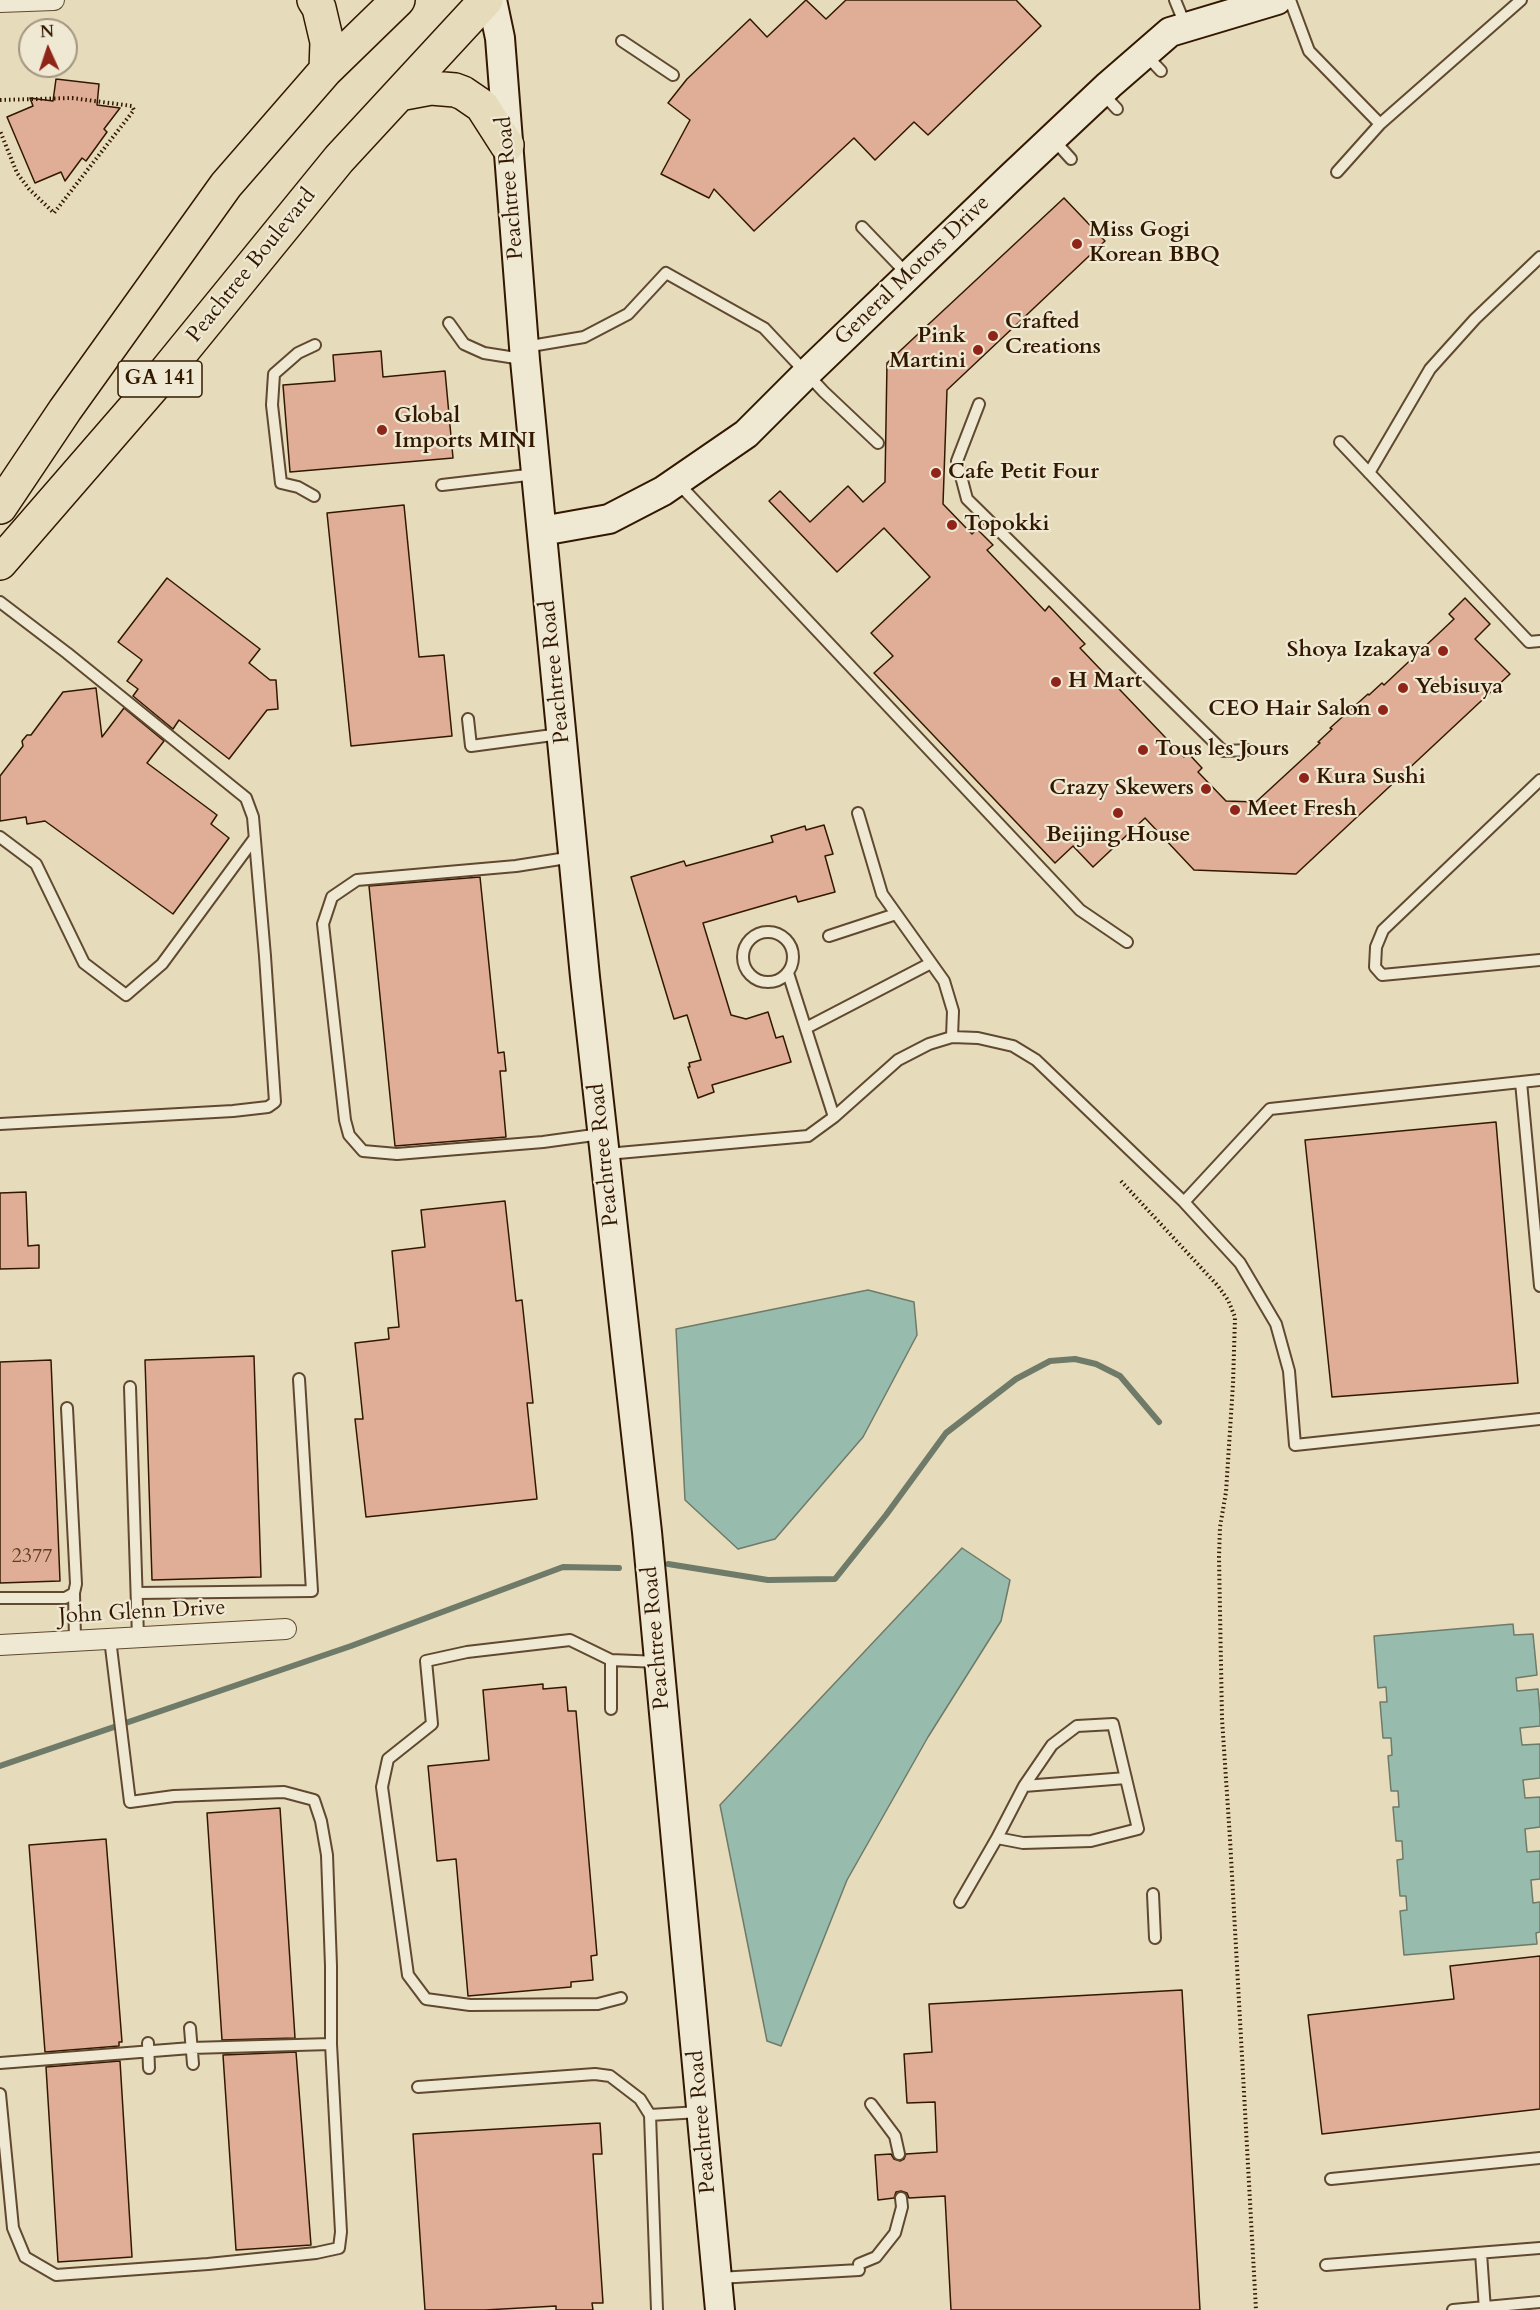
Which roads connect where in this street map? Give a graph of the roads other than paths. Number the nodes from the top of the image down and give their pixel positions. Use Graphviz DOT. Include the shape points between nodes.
graph roads {
  1 [pos="54,0"];
  2 [pos="314,0"];
  3 [pos="398,0"];
  4 [pos="486,0"];
  5 [pos="492,0"];
  6 [pos="1175,0"];
  7 [pos="1277,0"];
  8 [pos="1290,0"];
  9 [pos="1521,0"];
  10 [pos="0,2"];
  11 [pos="1186,27"];
  12 [pos="622,41"];
  13 [pos="326,70"];
  14 [pos="673,75"];
  15 [pos="399,94"];
  16 [pos="1380,124"];
  17 [pos="507,145"];
  18 [pos="1338,172"];
  19 [pos="862,227"];
  20 [pos="1540,257"];
  21 [pos="909,275"];
  22 [pos="448,322"];
  23 [pos="315,345"];
  24 [pos="525,353"];
  25 [pos="807,373"];
  26 [pos="979,404"];
  27 [pos="1340,442"];
  28 [pos="878,443"];
  29 [pos="1369,473"];
  30 [pos="536,474"];
  31 [pos="677,482"];
  32 [pos="442,484"];
  33 [pos="314,496"];
  34 [pos="0,507"];
  35 [pos="542,531"];
  36 [pos="0,563"];
  37 [pos="0,603"];
  38 [pos="1540,640"];
  39 [pos="468,719"];
  40 [pos="562,734"];
  41 [pos="1251,750"];
  42 [pos="1540,780"];
  43 [pos="858,813"];
  44 [pos="0,837"];
  45 [pos="254,839"];
  46 [pos="574,857"];
  47 [pos="896,914"];
  48 [pos="829,936"];
  49 [pos="1127,942"];
  50 [pos="1540,960"];
  51 [pos="930,963"];
  52 [pos="788,973"];
  53 [pos="806,1028"];
  54 [pos="952,1037"];
  55 [pos="1540,1080"];
  56 [pos="1521,1082"];
  57 [pos="0,1116"];
  58 [pos="834,1117"];
  59 [pos="5,1124"];
  60 [pos="604,1144"];
  61 [pos="1184,1202"];
  62 [pos="1540,1286"];
  63 [pos="299,1379"];
  64 [pos="130,1387"];
  65 [pos="68,1408"];
  66 [pos="1540,1419"];
  67 [pos="74,1593"];
  68 [pos="137,1593"];
  69 [pos="0,1598"];
  70 [pos="286,1629"];
  71 [pos="138,1637"];
  72 [pos="110,1639"];
  73 [pos="75,1640"];
  74 [pos="0,1645"];
  75 [pos="611,1660"];
  76 [pos="659,1662"];
  77 [pos="611,1709"];
  78 [pos="1126,1778"];
  79 [pos="1024,1786"];
  80 [pos="997,1838"];
  81 [pos="1153,1894"];
  82 [pos="960,1902"];
  83 [pos="1155,1938"];
  84 [pos="621,1998"];
  85 [pos="190,2028"];
  86 [pos="331,2044"];
  87 [pos="148,2047"];
  88 [pos="191,2048"];
  89 [pos="0,2063"];
  90 [pos="192,2064"];
  91 [pos="149,2068"];
  92 [pos="418,2087"];
  93 [pos="0,2094"];
  94 [pos="870,2104"];
  95 [pos="702,2111"];
  96 [pos="650,2115"];
  97 [pos="899,2154"];
  98 [pos="1540,2158"];
  99 [pos="1331,2179"];
  100 [pos="902,2198"];
  101 [pos="1540,2248"];
  102 [pos="1481,2253"];
  103 [pos="1326,2265"];
  104 [pos="718,2278"];
  105 [pos="1540,2302"];
  106 [pos="1485,2309"];
  107 [pos="657,2310"];
  108 [pos="720,2310"];
  109 [pos="1453,2310"];
  1 -- 10 [label="street"];
  2 -- 13 [label="highway" via="327,42"];
  3 -- 13 [label="highway, GA 141"];
  4 -- 15 [label="highway, Peachtree Boulevard / GA 141"];
  5 -- 17 [label="street, Peachtree Road" via="500,38"];
  6 -- 11 [label="lane"];
  7 -- 11 [label="street, General Motors Drive"];
  8 -- 16 [label="lane" via="1309,51"];
  9 -- 16 [label="lane"];
  11 -- 21 [label="street, General Motors Drive" via="1170,32 1153,62 1062,149"];
  12 -- 14 [label="lane"];
  13 -- 34 [label="highway, GA 141" via="226,185"];
  15 -- 17 [label="highway" via="431,88 463,93 482,106"];
  15 -- 36 [label="highway, Peachtree Boulevard / GA 141" via="339,159 163,375"];
  16 -- 18 [label="lane"];
  17 -- 24 [label="street, Peachtree Road"];
  19 -- 21 [label="lane"];
  20 -- 29 [label="lane" via="1430,369"];
  21 -- 25 [label="street, General Motors Drive"];
  22 -- 24 [label="lane" via="464,344 484,353"];
  23 -- 33 [label="lane" via="298,353 274,374 272,405 281,483"];
  24 -- 25 [label="lane" via="584,337 628,314 666,273 764,328"];
  24 -- 30 [label="street, Peachtree Road"];
  25 -- 28 [label="lane"];
  25 -- 31 [label="street, General Motors Drive" via="746,434"];
  26 -- 41 [label="lane" via="957,461 967,499 1224,751"];
  27 -- 29 [label="lane"];
  29 -- 38 [label="lane" via="1529,642"];
  30 -- 32 [label="lane"];
  30 -- 35 [label="street, Peachtree Road"];
  31 -- 35 [label="street, General Motors Drive" via="609,519"];
  31 -- 49 [label="lane" via="1080,910"];
  35 -- 40 [label="street, Peachtree Road"];
  37 -- 45 [label="lane" via="246,798 253,817"];
  39 -- 40 [label="lane" via="471,746"];
  40 -- 46 [label="street, Peachtree Road"];
  42 -- 50 [label="lane" via="1383,930 1376,947 1375,967 1382,975"];
  43 -- 47 [label="lane" via="882,894"];
  44 -- 45 [label="lane" via="36,864 84,963 126,995 162,964"];
  45 -- 59 [label="lane" via="275,1102 268,1107 233,1111"];
  46 -- 60 [label="street, Peachtree Road"];
  46 -- 60 [label="lane" via="357,880 332,897 323,924 345,1120 349,1135 363,1151 397,1154 543,1143"];
  47 -- 48 [label="lane"];
  47 -- 51 [label="lane"];
  51 -- 53 [label="lane"];
  51 -- 54 [label="lane" via="944,981 953,1011"];
  52 -- 52 [label="lane" via="794,958 784,937 760,933 747,943 743,960 751,975 775,982"];
  52 -- 53 [label="lane"];
  53 -- 58 [label="lane"];
  54 -- 58 [label="lane" via="898,1060"];
  54 -- 61 [label="lane" via="1013,1046 1036,1060"];
  55 -- 56 [label="lane"];
  56 -- 61 [label="lane" via="1270,1109"];
  56 -- 62 [label="lane"];
  57 -- 59 [label="lane"];
  58 -- 60 [label="lane" via="808,1136"];
  60 -- 76 [label="street, Peachtree Road"];
  61 -- 66 [label="lane" via="1240,1263 1276,1324 1289,1371 1295,1445"];
  63 -- 68 [label="lane" via="312,1591"];
  64 -- 68 [label="lane"];
  65 -- 67 [label="lane"];
  67 -- 69 [label="lane" via="65,1598"];
  67 -- 73 [label="lane"];
  68 -- 71 [label="lane"];
  70 -- 71 [label="street, John Glenn Drive"];
  71 -- 72 [label="street, John Glenn Drive"];
  72 -- 73 [label="street, John Glenn Drive"];
  72 -- 86 [label="lane" via="130,1802 174,1796 284,1792 314,1800 327,1855"];
  73 -- 74 [label="street, John Glenn Drive"];
  75 -- 76 [label="lane"];
  75 -- 77 [label="lane"];
  75 -- 84 [label="lane" via="570,1640 426,1661 432,1724 388,1759 382,1787 408,1975 426,1999 470,2005 598,2004"];
  76 -- 95 [label="street, Peachtree Road"];
  78 -- 79 [label="lane"];
  78 -- 79 [label="lane" via="1113,1724 1077,1725 1052,1745"];
  78 -- 80 [label="lane" via="1138,1829 1091,1841 1023,1843"];
  79 -- 80 [label="lane"];
  80 -- 82 [label="lane"];
  81 -- 83 [label="lane"];
  85 -- 88 [label="lane"];
  86 -- 88 [label="lane"];
  86 -- 93 [label="lane" via="341,2232 339,2248 316,2253 56,2275 25,2258 13,2228"];
  87 -- 88 [label="lane"];
  87 -- 89 [label="lane"];
  87 -- 91 [label="lane"];
  88 -- 90 [label="lane"];
  92 -- 96 [label="lane" via="603,2075 625,2086"];
  94 -- 97 [label="lane" via="895,2136"];
  95 -- 96 [label="lane"];
  95 -- 104 [label="street, Peachtree Road"];
  96 -- 107 [label="lane"];
  98 -- 99 [label="lane"];
  100 -- 104 [label="lane" via="895,2233 876,2257 859,2267"];
  101 -- 102 [label="lane"];
  102 -- 103 [label="lane"];
  102 -- 106 [label="lane"];
  104 -- 108 [label="street, Peachtree Road"];
  105 -- 106 [label="lane"];
  106 -- 109 [label="lane"];
}
